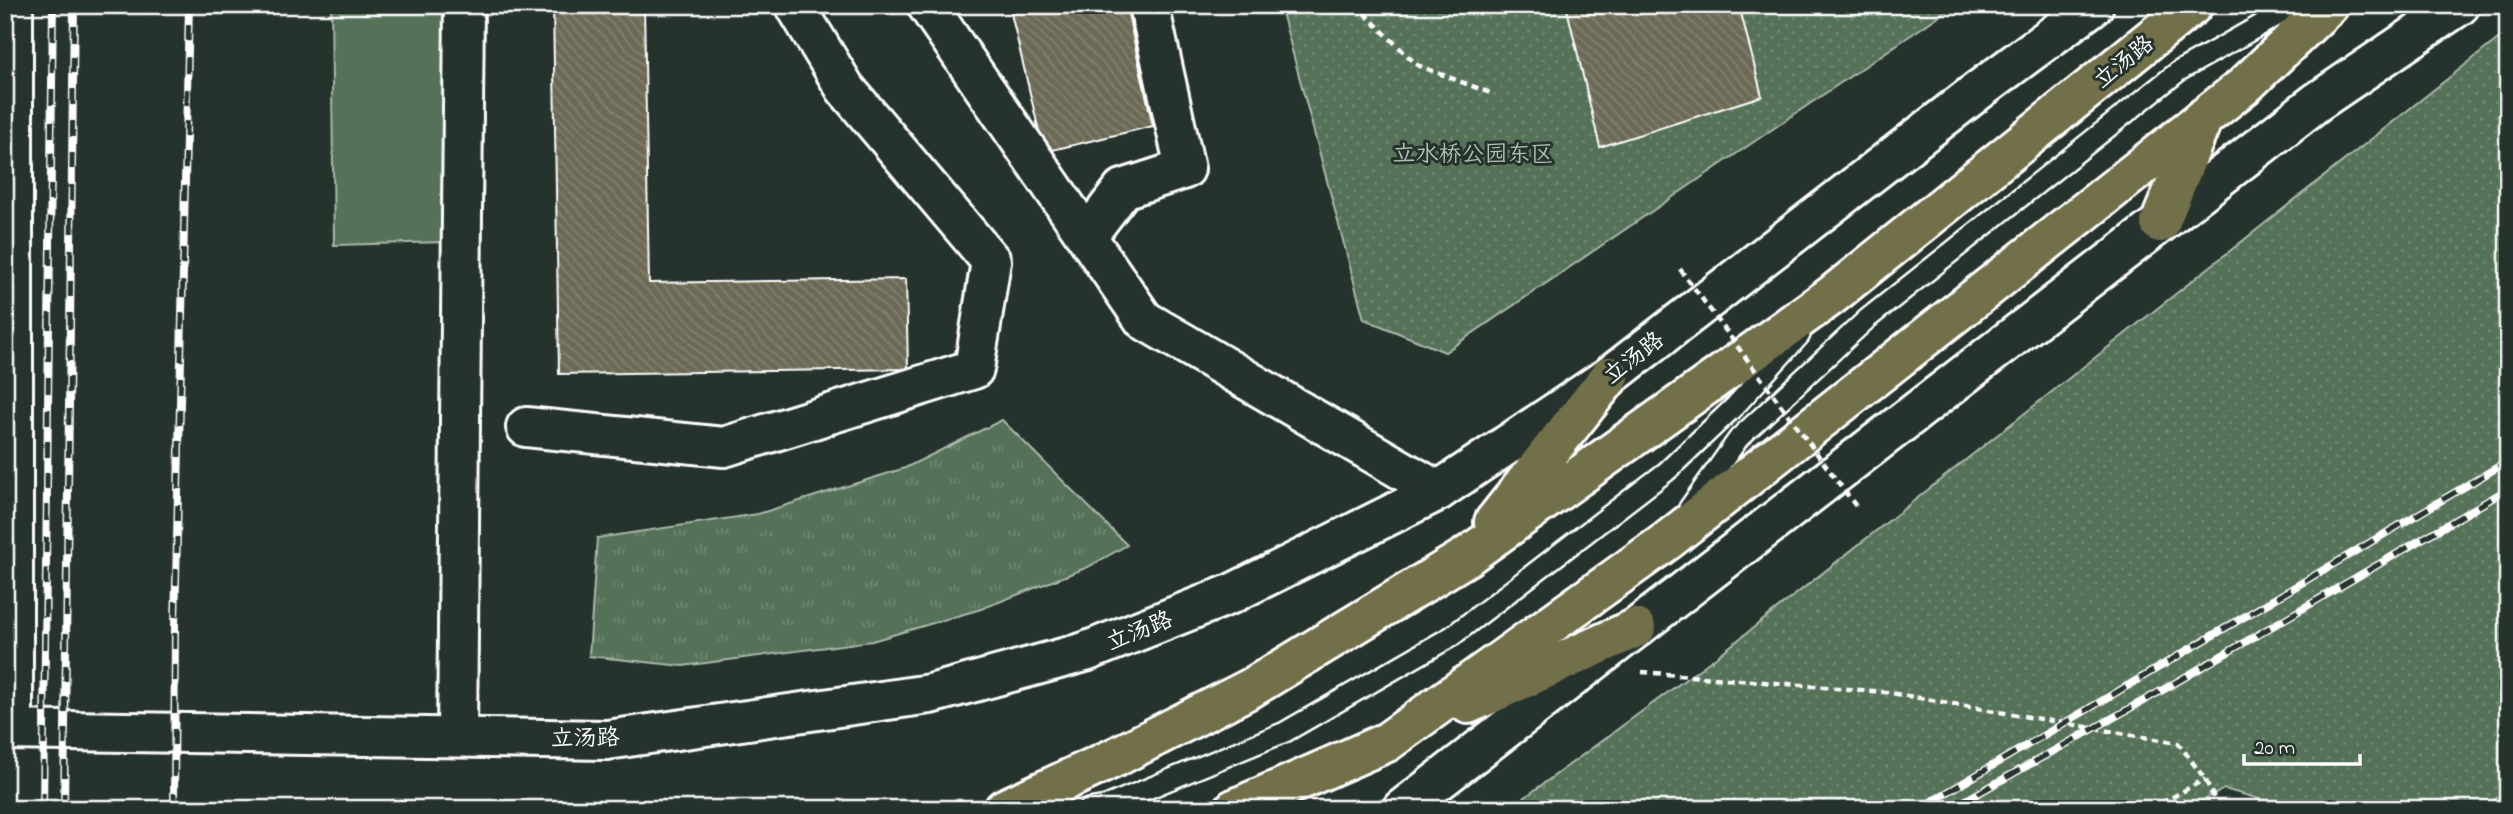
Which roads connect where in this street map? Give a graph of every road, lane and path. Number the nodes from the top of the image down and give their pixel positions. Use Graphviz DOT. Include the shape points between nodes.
graph roads {
  1 [pos="13,5"];
  2 [pos="464,5"];
  3 [pos="795,5"];
  4 [pos="927,5"];
  5 [pos="1149,5"];
  6 [pos="1356,5"];
  7 [pos="2094,5"];
  8 [pos="2193,5"];
  9 [pos="2296,5"];
  10 [pos="2329,5"];
  11 [pos="2460,5"];
  12 [pos="1493,94"];
  13 [pos="2205,115"];
  14 [pos="2161,223"];
  15 [pos="1087,236"];
  16 [pos="1679,269"];
  17 [pos="1831,296"];
  18 [pos="1610,376"];
  19 [pos="526,427"];
  20 [pos="1438,491"];
  21 [pos="1858,509"];
  22 [pos="1667,541"];
  23 [pos="1466,557"];
  24 [pos="1636,628"];
  25 [pos="1585,667"];
  26 [pos="9,729"];
  27 [pos="457,737"];
  28 [pos="1387,742"];
  29 [pos="2205,779"];
  30 [pos="1004,809"];
  31 [pos="1089,809"];
  32 [pos="1234,809"];
  33 [pos="1402,809"];
  34 [pos="2151,809"];
  35 [pos="2219,809"];
  1 -- 26 [label="street"];
  2 -- 27 [label="street"];
  3 -- 19 [label="street" via="845,88 991,261 974,369 724,447"];
  4 -- 15 [label="street"];
  5 -- 15 [label="street" via="1185,169 1123,189"];
  6 -- 12 [label="path" via="1417,65"];
  7 -- 18 [label="street, 立汤路"];
  8 -- 17 [label="main road, 立汤路"];
  9 -- 22 [label="lane" via="2179,71 1867,318 1739,438"];
  10 -- 13 [label="main road" via="2244,86"];
  11 -- 14 [label="street" via="2317,102"];
  13 -- 14 [label="main road"];
  13 -- 22 [label="main road"];
  14 -- 24 [label="street"];
  15 -- 20 [label="street" via="1144,320"];
  16 -- 21 [label="path, bridge"];
  17 -- 23 [label="main road, 立汤路"];
  17 -- 31 [label="lane" via="1735,406 1667,471 1452,636 1285,732"];
  18 -- 20 [label="street, 立汤路"];
  18 -- 23 [label="main road"];
  20 -- 27 [label="street, 立汤路" via="1231,594 1085,652 930,694 607,740"];
  22 -- 28 [label="main road"];
  23 -- 30 [label="main road, 立汤路" via="1251,688"];
  24 -- 25 [label="street"];
  24 -- 28 [label="main road"];
  25 -- 29 [label="path" via="1885,692 2178,743"];
  25 -- 33 [label="street"];
  26 -- 27 [label="street, 立汤路"];
  28 -- 32 [label="main road"];
  29 -- 34 [label="path"];
  29 -- 35 [label="path"];
}
